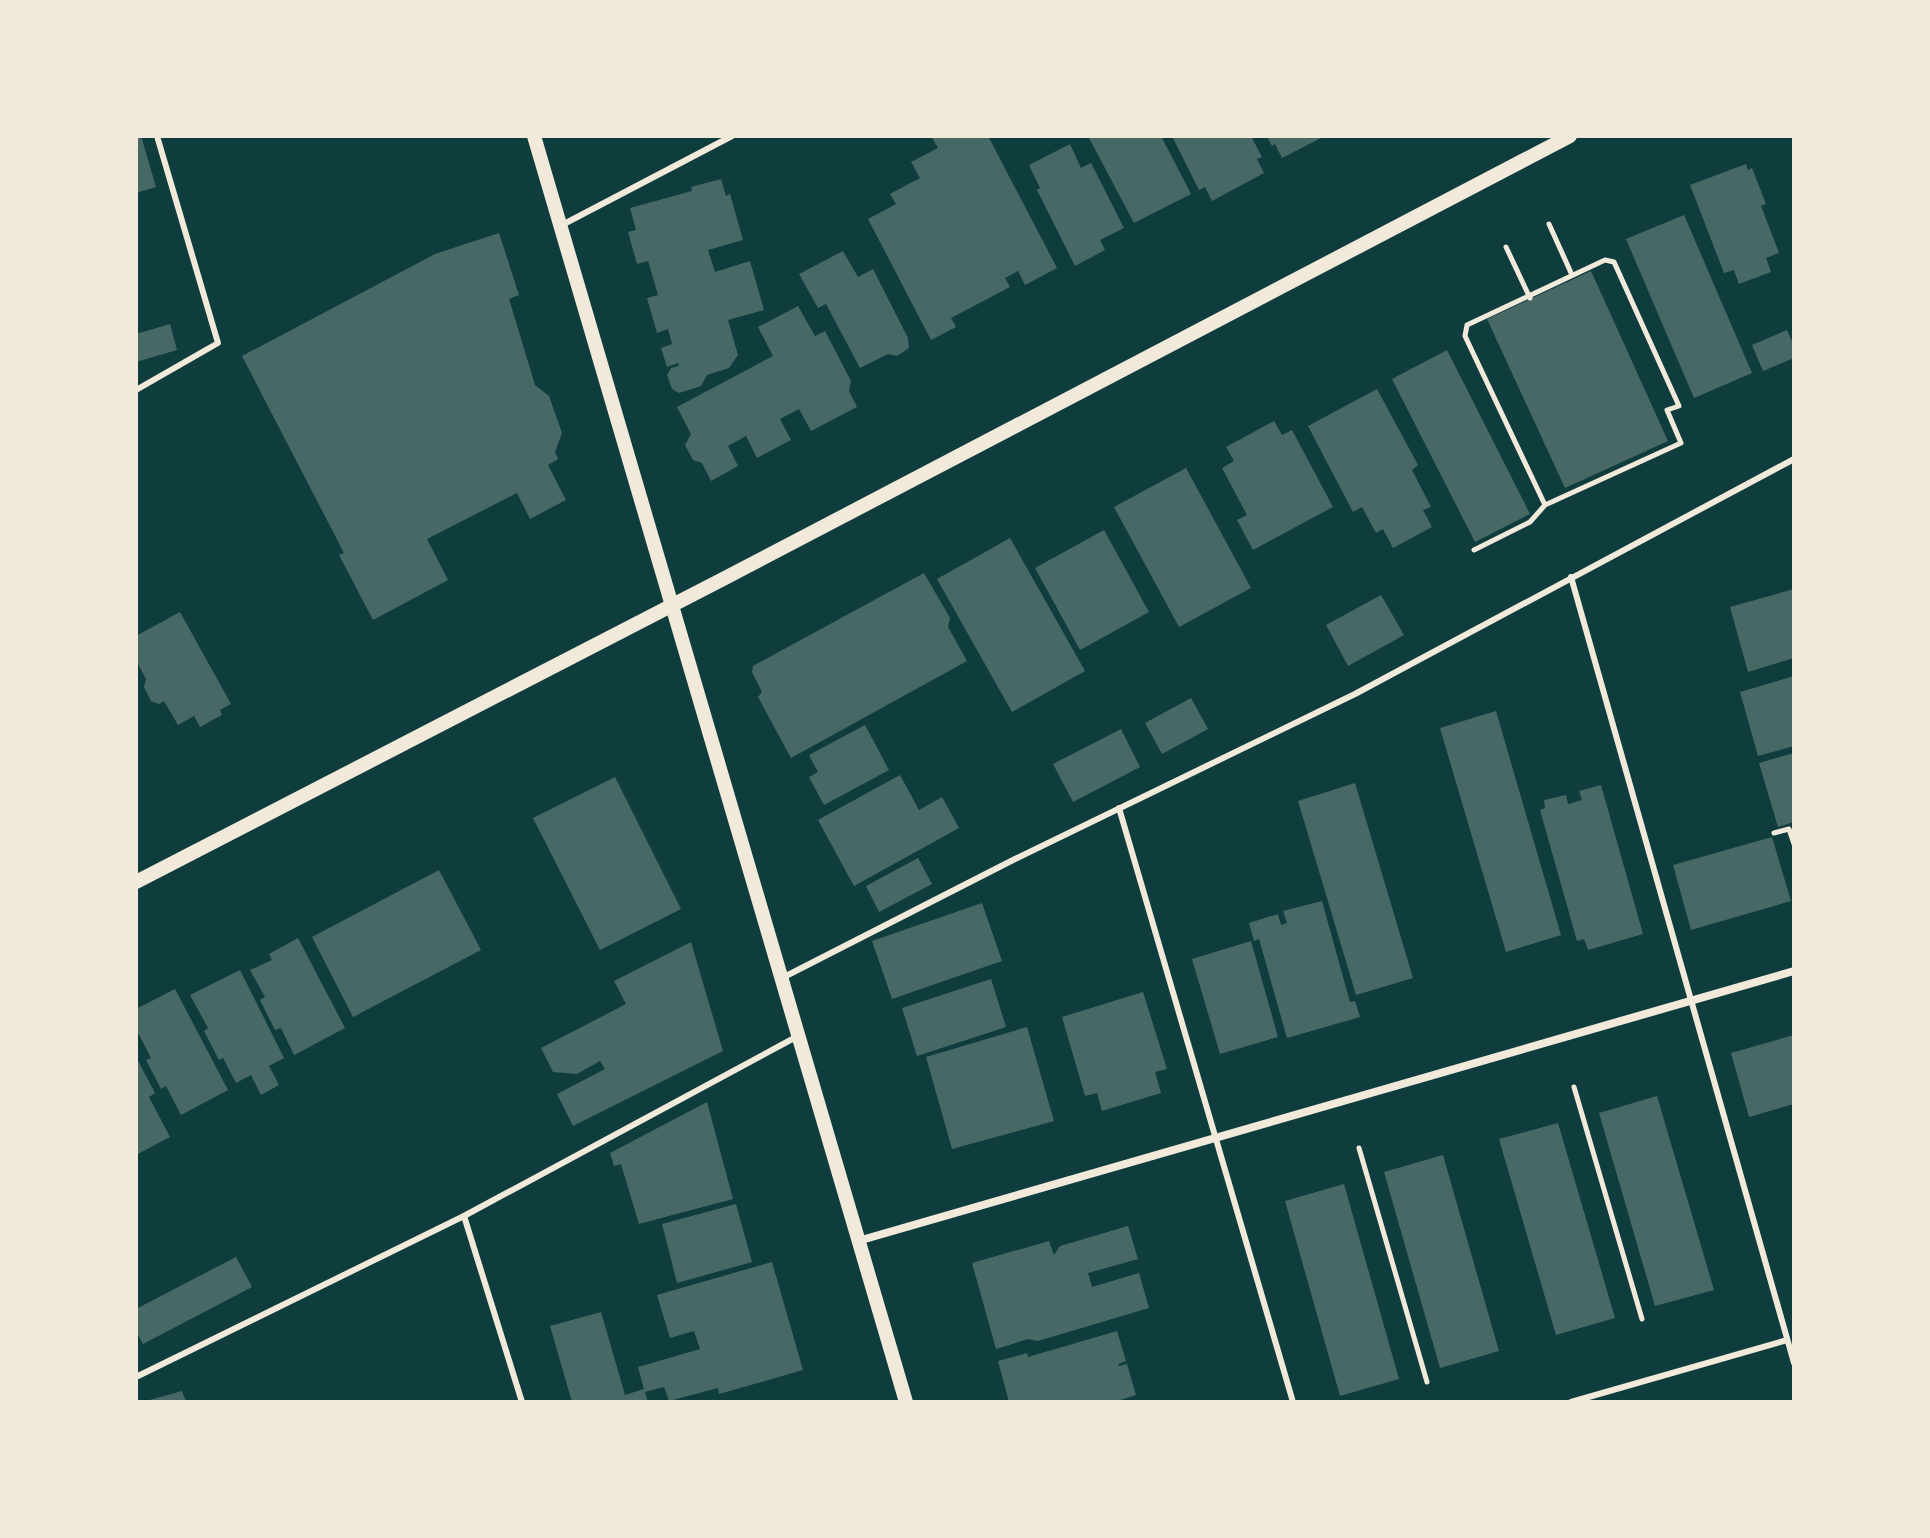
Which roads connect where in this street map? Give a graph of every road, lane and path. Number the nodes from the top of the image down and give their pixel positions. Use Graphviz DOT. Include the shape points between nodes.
graph roads {
  1 [pos="157,136"];
  2 [pos="534,136"];
  3 [pos="732,136"];
  4 [pos="1570,136"];
  5 [pos="1549,224"];
  6 [pos="560,226"];
  7 [pos="1506,247"];
  8 [pos="1572,275"];
  9 [pos="1530,298"];
  10 [pos="136,390"];
  11 [pos="1794,459"];
  12 [pos="1545,505"];
  13 [pos="1474,550"];
  14 [pos="1571,577"];
  15 [pos="673,605"];
  16 [pos="1119,808"];
  17 [pos="1774,833"];
  18 [pos="1794,844"];
  19 [pos="136,882"];
  20 [pos="1794,971"];
  21 [pos="782,978"];
  22 [pos="1691,1001"];
  23 [pos="798,1036"];
  24 [pos="1574,1087"];
  25 [pos="1217,1137"];
  26 [pos="1359,1148"];
  27 [pos="464,1216"];
  28 [pos="858,1241"];
  29 [pos="1642,1319"];
  30 [pos="1787,1340"];
  31 [pos="1794,1363"];
  32 [pos="136,1377"];
  33 [pos="1427,1382"];
  34 [pos="522,1402"];
  35 [pos="906,1402"];
  36 [pos="1293,1402"];
  37 [pos="1571,1402"];
  1 -- 10 [label="lane" via="218,343"];
  2 -- 6 [label="street"];
  3 -- 6 [label="lane"];
  4 -- 15 [label="street"];
  5 -- 8 [label="path"];
  6 -- 15 [label="street"];
  7 -- 9 [label="path"];
  8 -- 9 [label="path"];
  8 -- 12 [label="path" via="1605,260 1614,262 1679,406 1667,410 1681,443"];
  9 -- 12 [label="path" via="1467,325 1465,336"];
  11 -- 14 [label="lane"];
  12 -- 13 [label="path" via="1530,522"];
  14 -- 16 [label="lane" via="1355,694"];
  14 -- 22 [label="lane"];
  15 -- 19 [label="street"];
  15 -- 21 [label="street"];
  16 -- 21 [label="lane"];
  16 -- 25 [label="lane"];
  17 -- 18 [label="path" via="1789,829"];
  20 -- 22 [label="street"];
  21 -- 23 [label="street"];
  22 -- 25 [label="street"];
  22 -- 30 [label="lane"];
  23 -- 27 [label="lane"];
  23 -- 28 [label="street"];
  24 -- 29 [label="path"];
  25 -- 28 [label="street"];
  25 -- 36 [label="lane"];
  26 -- 33 [label="path"];
  27 -- 32 [label="lane"];
  27 -- 34 [label="lane"];
  28 -- 35 [label="street"];
  30 -- 31 [label="lane"];
  30 -- 37 [label="lane"];
}
